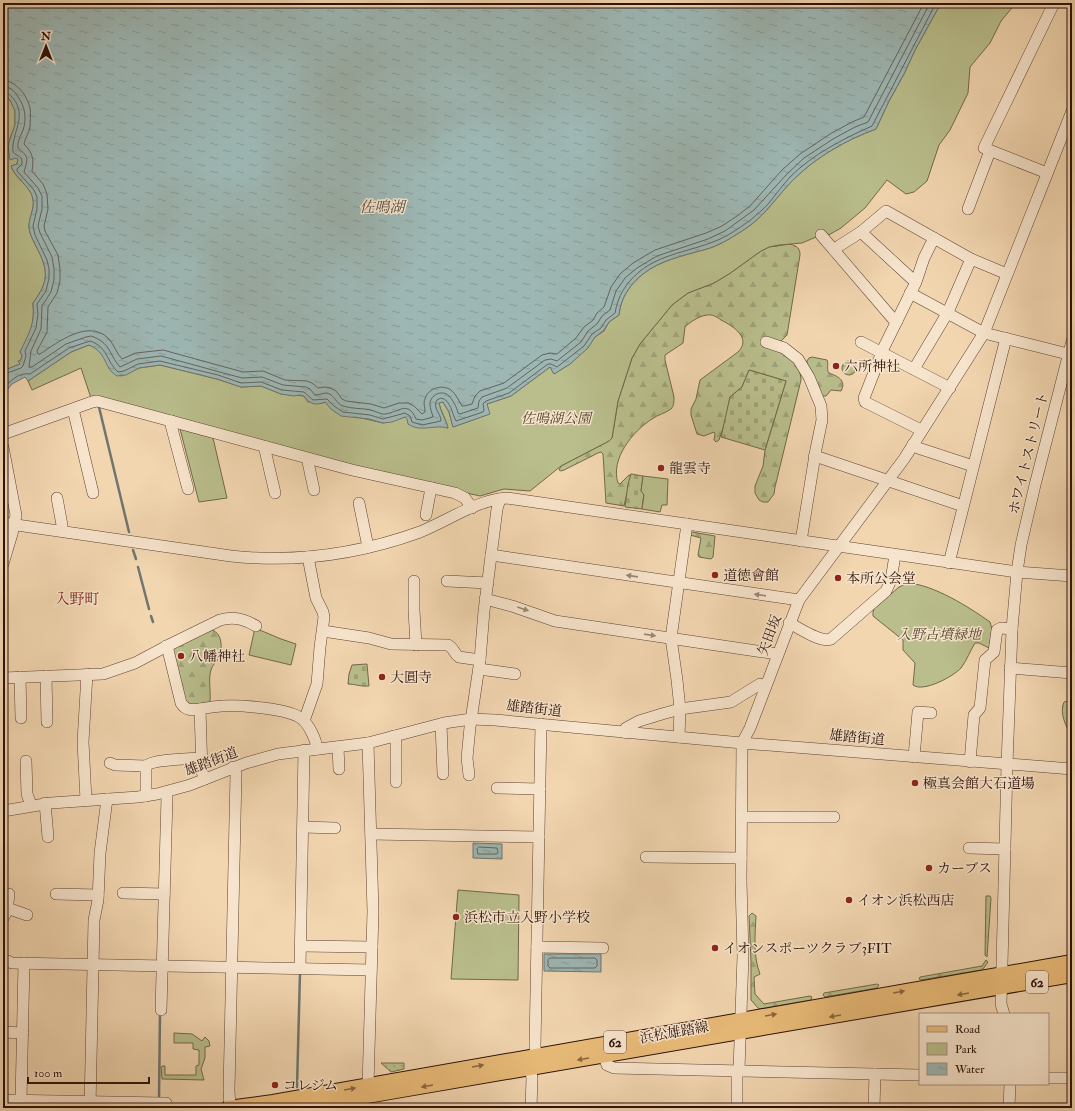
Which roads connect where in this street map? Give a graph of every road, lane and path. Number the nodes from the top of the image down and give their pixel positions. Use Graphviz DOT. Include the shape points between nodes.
graph roads {
  1 [pos="1054,3"];
  2 [pos="1072,111"];
  3 [pos="990,150"];
  4 [pos="1047,173"];
  5 [pos="968,208"];
  6 [pos="861,232"];
  7 [pos="821,235"];
  8 [pos="934,238"];
  9 [pos="834,250"];
  10 [pos="971,259"];
  11 [pos="1007,274"];
  12 [pos="916,280"];
  13 [pos="910,293"];
  14 [pos="948,312"];
  15 [pos="897,321"];
  16 [pos="984,332"];
  17 [pos="1006,338"];
  18 [pos="1072,341"];
  19 [pos="766,342"];
  20 [pos="861,342"];
  21 [pos="882,353"];
  22 [pos="1070,354"];
  23 [pos="914,369"];
  24 [pos="950,388"];
  25 [pos="73,409"];
  26 [pos="172,421"];
  27 [pos="922,430"];
  28 [pos="3,434"];
  29 [pos="913,444"];
  30 [pos="3,447"];
  31 [pos="266,447"];
  32 [pos="814,457"];
  33 [pos="309,459"];
  34 [pos="973,466"];
  35 [pos="888,481"];
  36 [pos="431,488"];
  37 [pos="188,489"];
  38 [pos="314,490"];
  39 [pos="93,493"];
  40 [pos="275,493"];
  41 [pos="7,494"];
  42 [pos="58,498"];
  43 [pos="500,499"];
  44 [pos="359,503"];
  45 [pos="963,506"];
  46 [pos="472,508"];
  47 [pos="426,515"];
  48 [pos="8,524"];
  49 [pos="687,524"];
  50 [pos="61,531"];
  51 [pos="801,541"];
  52 [pos="839,546"];
  53 [pos="368,547"];
  54 [pos="491,555"];
  55 [pos="895,555"];
  56 [pos="308,557"];
  57 [pos="949,563"];
  58 [pos="3,564"];
  59 [pos="1017,572"];
  60 [pos="1072,576"];
  61 [pos="414,581"];
  62 [pos="447,581"];
  63 [pos="488,583"];
  64 [pos="679,583"];
  65 [pos="485,600"];
  66 [pos="799,600"];
  67 [pos="789,623"];
  68 [pos="256,626"];
  69 [pos="1012,629"];
  70 [pos="323,631"];
  71 [pos="671,638"];
  72 [pos="416,645"];
  73 [pos="166,646"];
  74 [pos="777,654"];
  75 [pos="479,665"];
  76 [pos="1010,668"];
  77 [pos="1072,673"];
  78 [pos="87,674"];
  79 [pos="514,674"];
  80 [pos="46,676"];
  81 [pos="20,677"];
  82 [pos="3,678"];
  83 [pos="765,686"];
  84 [pos="200,709"];
  85 [pos="680,709"];
  86 [pos="931,713"];
  87 [pos="21,718"];
  88 [pos="471,719"];
  89 [pos="304,721"];
  90 [pos="47,722"];
  91 [pos="441,724"];
  92 [pos="541,724"];
  93 [pos="626,733"];
  94 [pos="394,736"];
  95 [pos="679,737"];
  96 [pos="368,743"];
  97 [pos="742,743"];
  98 [pos="338,747"];
  99 [pos="317,749"];
  100 [pos="304,750"];
  101 [pos="914,757"];
  102 [pos="202,758"];
  103 [pos="26,761"];
  104 [pos="970,762"];
  105 [pos="110,763"];
  106 [pos="1007,765"];
  107 [pos="146,766"];
  108 [pos="233,767"];
  109 [pos="339,769"];
  110 [pos="1072,769"];
  111 [pos="443,774"];
  112 [pos="469,775"];
  113 [pos="205,779"];
  114 [pos="396,782"];
  115 [pos="497,788"];
  116 [pos="540,789"];
  117 [pos="166,792"];
  118 [pos="146,796"];
  119 [pos="106,799"];
  120 [pos="86,800"];
  121 [pos="45,804"];
  122 [pos="30,805"];
  123 [pos="3,811"];
  124 [pos="742,817"];
  125 [pos="834,817"];
  126 [pos="303,827"];
  127 [pos="335,828"];
  128 [pos="371,834"];
  129 [pos="539,836"];
  130 [pos="48,837"];
  131 [pos="969,848"];
  132 [pos="1005,849"];
  133 [pos="646,857"];
  134 [pos="741,858"];
  135 [pos="123,893"];
  136 [pos="9,894"];
  137 [pos="56,894"];
  138 [pos="164,894"];
  139 [pos="98,895"];
  140 [pos="5,913"];
  141 [pos="27,915"];
  142 [pos="301,946"];
  143 [pos="372,947"];
  144 [pos="537,947"];
  145 [pos="604,948"];
  146 [pos="3,959"];
  147 [pos="1072,962"];
  148 [pos="24,963"];
  149 [pos="93,964"];
  150 [pos="162,966"];
  151 [pos="232,967"];
  152 [pos="300,968"];
  153 [pos="371,970"];
  154 [pos="1072,975"];
  155 [pos="1002,981"];
  156 [pos="161,1010"];
  157 [pos="1004,1013"];
  158 [pos="741,1026"];
  159 [pos="3,1032"];
  160 [pos="22,1033"];
  161 [pos="604,1056"];
  162 [pos="533,1062"];
  163 [pos="738,1070"];
  164 [pos="875,1074"];
  165 [pos="919,1075"];
  166 [pos="1049,1078"];
  167 [pos="1072,1078"];
  168 [pos="1010,1085"];
  169 [pos="367,1096"];
  170 [pos="3,1100"];
  171 [pos="21,1100"];
  172 [pos="90,1105"];
  173 [pos="168,1108"];
  174 [pos="229,1108"];
  175 [pos="302,1108"];
  176 [pos="531,1108"];
  177 [pos="737,1108"];
  178 [pos="874,1108"];
  179 [pos="1009,1108"];
  1 -- 3 [label="street" via="984,148"];
  2 -- 4 [label="street, 矢田坂"];
  3 -- 4 [label="street"];
  3 -- 5 [label="street"];
  4 -- 11 [label="street, 矢田坂"];
  6 -- 8 [label="street" via="886,211"];
  6 -- 9 [label="street"];
  6 -- 12 [label="street"];
  7 -- 9 [label="street"];
  8 -- 10 [label="street"];
  8 -- 12 [label="street"];
  9 -- 15 [label="street" via="892,319"];
  10 -- 11 [label="street"];
  10 -- 14 [label="street"];
  11 -- 16 [label="street, 矢田坂"];
  12 -- 13 [label="street"];
  13 -- 14 [label="street"];
  13 -- 15 [label="street"];
  14 -- 16 [label="street"];
  14 -- 23 [label="street"];
  15 -- 21 [label="street"];
  16 -- 17 [label="street"];
  16 -- 24 [label="street, 矢田坂"];
  17 -- 22 [label="street"];
  17 -- 34 [label="street"];
  18 -- 22 [label="street, ホワイトストリート"];
  19 -- 32 [label="street" via="784,348 798,359 809,377 821,406 822,420"];
  20 -- 21 [label="street"];
  21 -- 23 [label="street"];
  21 -- 27 [label="street" via="864,398 865,402"];
  22 -- 59 [label="street, ホワイトストリート" via="1033,492"];
  23 -- 24 [label="street"];
  24 -- 27 [label="street, 矢田坂"];
  25 -- 26 [label="street" via="97,401"];
  25 -- 28 [label="street"];
  25 -- 39 [label="street"];
  26 -- 31 [label="street"];
  26 -- 37 [label="street"];
  27 -- 29 [label="street, 矢田坂"];
  29 -- 34 [label="street" via="918,448"];
  29 -- 35 [label="street, 矢田坂"];
  30 -- 41 [label="street"];
  31 -- 33 [label="street"];
  31 -- 40 [label="street"];
  32 -- 35 [label="street"];
  32 -- 51 [label="street"];
  33 -- 36 [label="street"];
  33 -- 38 [label="street"];
  34 -- 45 [label="street"];
  35 -- 45 [label="street"];
  35 -- 52 [label="street, 矢田坂"];
  36 -- 46 [label="street" via="460,495"];
  36 -- 47 [label="street"];
  41 -- 48 [label="street" via="16,515"];
  42 -- 50 [label="street"];
  43 -- 46 [label="street"];
  43 -- 49 [label="street"];
  43 -- 54 [label="street"];
  44 -- 53 [label="street"];
  45 -- 57 [label="street"];
  46 -- 53 [label="street" via="420,531"];
  48 -- 50 [label="street"];
  48 -- 58 [label="street"];
  49 -- 51 [label="street"];
  49 -- 64 [label="street"];
  50 -- 56 [label="street" via="236,556"];
  51 -- 52 [label="street"];
  52 -- 55 [label="street"];
  52 -- 66 [label="street, 矢田坂"];
  53 -- 56 [label="street"];
  54 -- 63 [label="street"];
  64 -- 54 [label="street, one-way"];
  55 -- 57 [label="street"];
  55 -- 67 [label="street" via="891,580 886,591 831,639 821,640"];
  56 -- 70 [label="street" via="316,598 323,612"];
  57 -- 59 [label="street"];
  59 -- 60 [label="street"];
  59 -- 69 [label="street, ホワイトストリート"];
  61 -- 72 [label="street"];
  62 -- 63 [label="street"];
  63 -- 65 [label="street"];
  66 -- 64 [label="street, one-way"];
  64 -- 71 [label="street"];
  65 -- 71 [label="street, one-way" via="550,620"];
  65 -- 75 [label="street"];
  66 -- 67 [label="street, 矢田坂"];
  67 -- 74 [label="street, 矢田坂"];
  68 -- 73 [label="street" via="241,619 227,618"];
  69 -- 76 [label="street, ホワイトストリート"];
  69 -- 104 [label="street" via="997,630 994,652 985,660 980,708 974,715"];
  70 -- 72 [label="street" via="391,644"];
  70 -- 89 [label="street" via="317,684"];
  71 -- 74 [label="street"];
  71 -- 85 [label="street"];
  72 -- 75 [label="street" via="448,645 459,657"];
  73 -- 78 [label="street" via="135,663 103,674"];
  73 -- 84 [label="street" via="181,703 189,710"];
  74 -- 83 [label="street, 矢田坂"];
  75 -- 79 [label="street"];
  75 -- 88 [label="street"];
  76 -- 77 [label="street"];
  76 -- 106 [label="street, ホワイトストリート"];
  78 -- 80 [label="street"];
  78 -- 120 [label="street" via="82,742"];
  80 -- 81 [label="street"];
  80 -- 90 [label="street"];
  81 -- 82 [label="street"];
  81 -- 87 [label="street"];
  83 -- 85 [label="street" via="760,684 731,702"];
  83 -- 97 [label="street, 矢田坂"];
  84 -- 89 [label="street" via="220,706 256,707 297,715"];
  84 -- 102 [label="street"];
  85 -- 93 [label="street" via="639,721 626,728"];
  85 -- 95 [label="street"];
  86 -- 101 [label="street" via="918,712"];
  88 -- 91 [label="street, 雄踏街道"];
  88 -- 92 [label="street, 雄踏街道"];
  88 -- 112 [label="street" via="467,758"];
  89 -- 99 [label="street" via="316,741"];
  91 -- 94 [label="street, 雄踏街道"];
  91 -- 111 [label="street"];
  92 -- 93 [label="street, 雄踏街道"];
  92 -- 116 [label="street"];
  93 -- 95 [label="street, 雄踏街道"];
  94 -- 96 [label="street, 雄踏街道"];
  94 -- 114 [label="street"];
  95 -- 97 [label="street, 雄踏街道"];
  96 -- 98 [label="street, 雄踏街道"];
  96 -- 128 [label="street"];
  97 -- 101 [label="street, 雄踏街道"];
  97 -- 124 [label="street"];
  98 -- 99 [label="street, 雄踏街道"];
  98 -- 109 [label="street"];
  99 -- 100 [label="street, 雄踏街道"];
  100 -- 108 [label="street, 雄踏街道"];
  100 -- 126 [label="street"];
  101 -- 104 [label="street, 雄踏街道"];
  102 -- 107 [label="street" via="148,763"];
  102 -- 113 [label="street"];
  103 -- 122 [label="street"];
  104 -- 106 [label="street, 雄踏街道"];
  105 -- 107 [label="street"];
  106 -- 110 [label="street, 雄踏街道"];
  106 -- 132 [label="street, ホワイトストリート"];
  107 -- 118 [label="street"];
  108 -- 113 [label="street, 雄踏街道"];
  108 -- 151 [label="street" via="236,774"];
  113 -- 117 [label="street, 雄踏街道"];
  115 -- 116 [label="street"];
  116 -- 129 [label="street"];
  117 -- 118 [label="street, 雄踏街道"];
  117 -- 138 [label="street"];
  118 -- 119 [label="street, 雄踏街道"];
  119 -- 120 [label="street, 雄踏街道"];
  119 -- 139 [label="street"];
  120 -- 121 [label="street, 雄踏街道"];
  121 -- 122 [label="street, 雄踏街道"];
  121 -- 130 [label="street"];
  122 -- 123 [label="street, 雄踏街道"];
  124 -- 125 [label="street"];
  124 -- 134 [label="street"];
  126 -- 127 [label="street"];
  126 -- 142 [label="street"];
  128 -- 129 [label="street"];
  128 -- 143 [label="street"];
  129 -- 144 [label="street"];
  131 -- 132 [label="street"];
  132 -- 155 [label="street, ホワイトストリート"];
  133 -- 134 [label="street"];
  134 -- 158 [label="street"];
  135 -- 138 [label="street"];
  136 -- 140 [label="street"];
  137 -- 139 [label="street"];
  138 -- 150 [label="street"];
  139 -- 149 [label="street" via="94,920"];
  140 -- 141 [label="street"];
  142 -- 143 [label="street"];
  142 -- 152 [label="street"];
  143 -- 153 [label="street"];
  144 -- 145 [label="street"];
  144 -- 162 [label="street"];
  146 -- 148 [label="street" via="10,963"];
  147 -- 155 [label="main road, 浜松雄踏線 / 62"];
  148 -- 149 [label="street"];
  148 -- 160 [label="street"];
  149 -- 150 [label="street"];
  149 -- 172 [label="street"];
  150 -- 151 [label="street"];
  150 -- 156 [label="street"];
  151 -- 152 [label="street"];
  151 -- 174 [label="street"];
  152 -- 153 [label="street"];
  153 -- 169 [label="street"];
  154 -- 155 [label="main road, 浜松雄踏線 / 62"];
  155 -- 157 [label="street, ホワイトストリート" via="1001,1004"];
  155 -- 158 [label="main road, 浜松雄踏線 / 62"];
  158 -- 161 [label="main road, 浜松雄踏線 / 62"];
  158 -- 162 [label="main road, 浜松雄踏線 / 62"];
  158 -- 163 [label="street"];
  159 -- 160 [label="street"];
  160 -- 171 [label="street"];
  161 -- 162 [label="main road, 浜松雄踏線 / 62, one-way"];
  161 -- 163 [label="street" via="610,1067"];
  162 -- 169 [label="main road, 浜松雄踏線 / 62"];
  162 -- 176 [label="street"];
  163 -- 164 [label="street"];
  163 -- 177 [label="street"];
  164 -- 165 [label="street"];
  164 -- 178 [label="street"];
  166 -- 167 [label="street"];
  168 -- 179 [label="street"];
  174 -- 169 [label="main road, 浜松雄踏線 / 62, one-way" via="273,1102"];
  169 -- 175 [label="main road, 浜松雄踏線 / 62"];
  170 -- 171 [label="street"];
  171 -- 172 [label="street"];
  172 -- 173 [label="street" via="163,1103"];
}
